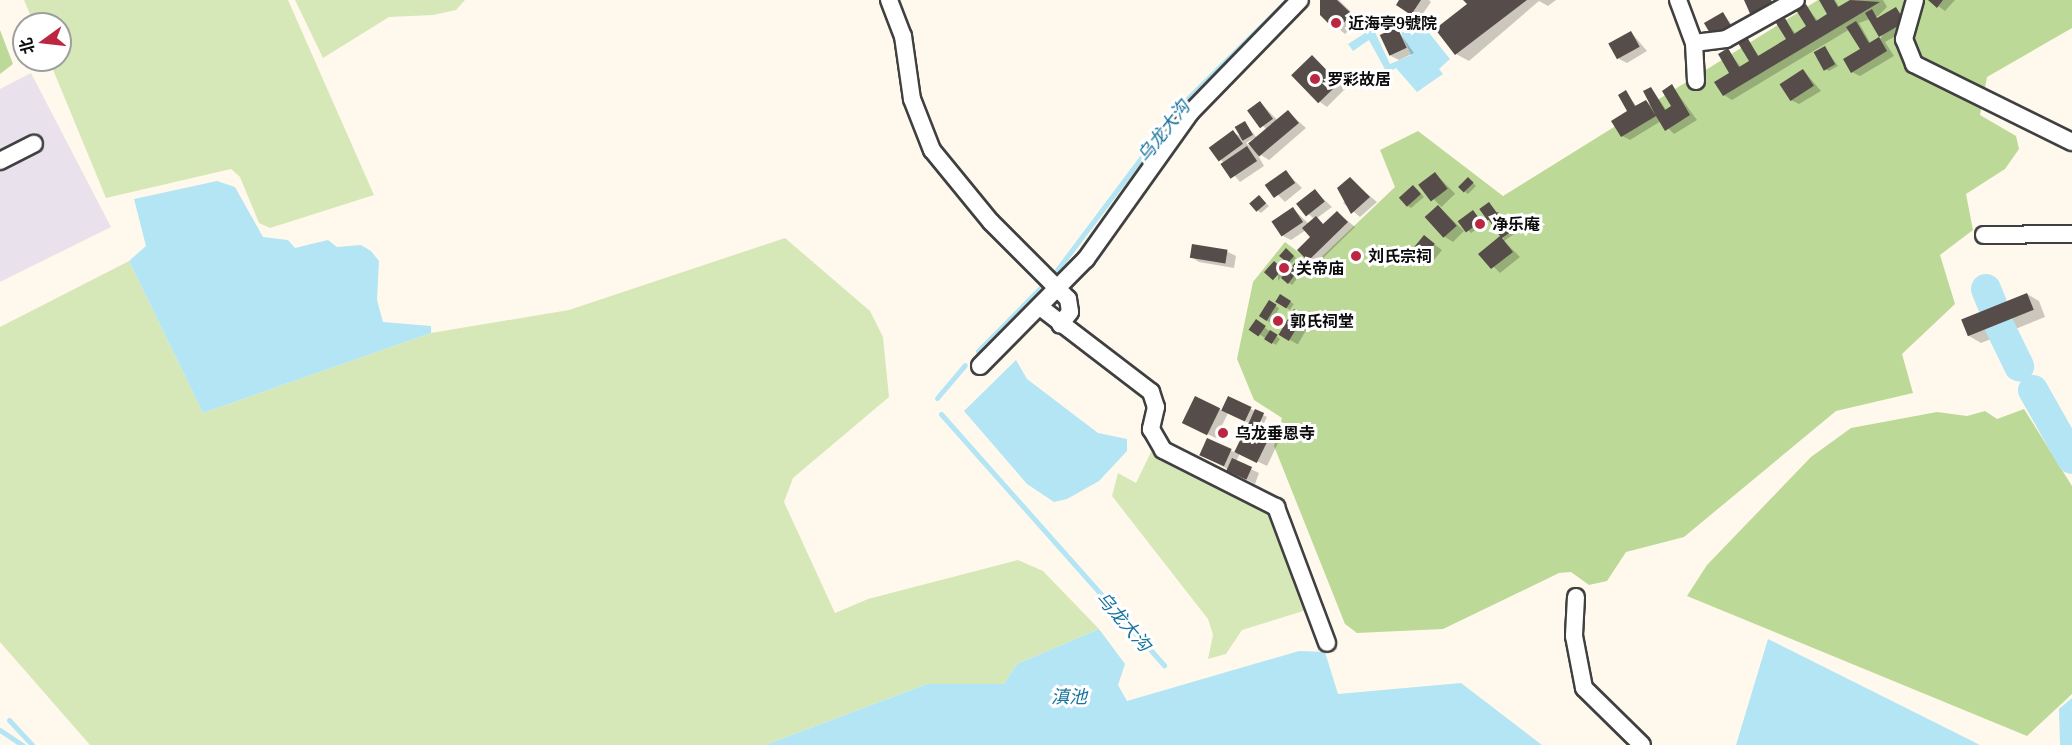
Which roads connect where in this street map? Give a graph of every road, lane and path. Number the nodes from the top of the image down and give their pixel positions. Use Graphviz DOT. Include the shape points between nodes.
graph roads {
  1 [pos="890,0"];
  2 [pos="1300,0"];
  3 [pos="1678,0"];
  4 [pos="1796,0"];
  5 [pos="1915,0"];
  6 [pos="1694,43"];
  7 [pos="1696,81"];
  8 [pos="2072,142"];
  9 [pos="34,144"];
  10 [pos="0,161"];
  11 [pos="2072,234"];
  12 [pos="1984,236"];
  13 [pos="1058,287"];
  14 [pos="1040,307"];
  15 [pos="1060,325"];
  16 [pos="981,366"];
  17 [pos="1576,597"];
  18 [pos="1327,643"];
  19 [pos="1642,745"];
  1 -- 13 [label="street" via="903,36 912,99 932,150 992,222"];
  2 -- 13 [label="street" via="1191,112 1101,241"];
  3 -- 6 [label="street"];
  4 -- 6 [label="street" via="1726,39"];
  5 -- 8 [label="street" via="1904,39 1914,64"];
  6 -- 7 [label="street"];
  9 -- 10 [label="street"];
  11 -- 12 [label="street"];
  13 -- 14 [label="street"];
  13 -- 15 [label="street" via="1071,305"];
  14 -- 15 [label="street"];
  14 -- 16 [label="street"];
  15 -- 18 [label="street" via="1151,392 1156,406 1151,429 1163,450 1276,507"];
  17 -- 19 [label="street" via="1574,636 1584,688"];
}
